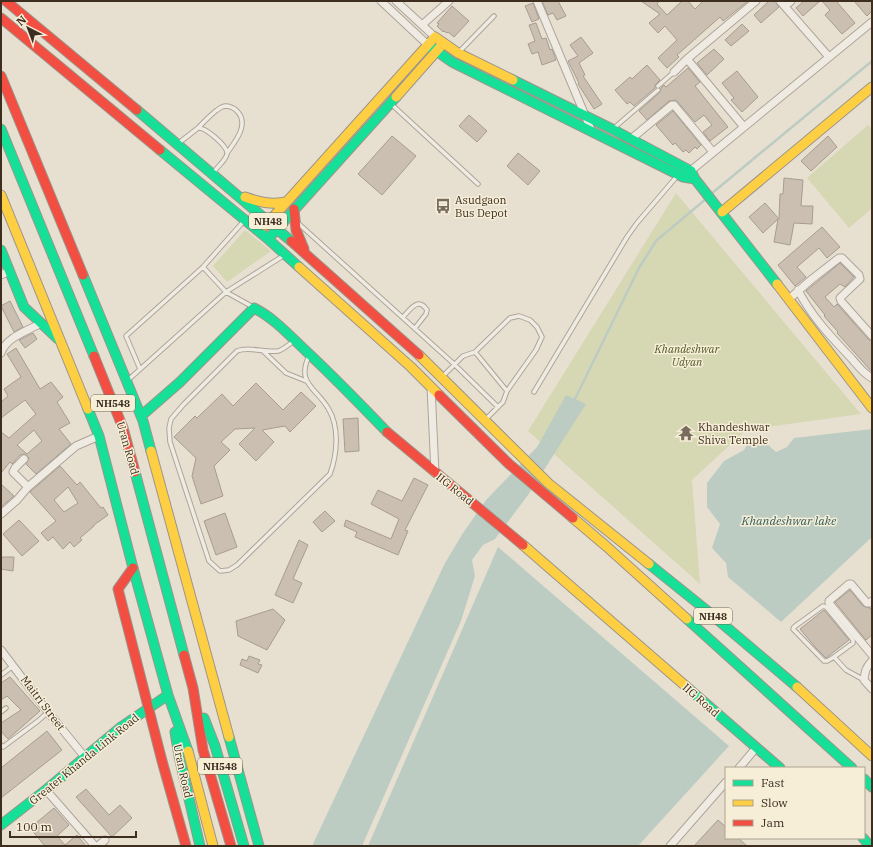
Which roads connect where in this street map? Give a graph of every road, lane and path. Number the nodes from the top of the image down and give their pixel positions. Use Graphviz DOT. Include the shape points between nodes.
graph roads {
  1 [pos="6,1"];
  2 [pos="381,1"];
  3 [pos="396,1"];
  4 [pos="449,1"];
  5 [pos="537,1"];
  6 [pos="756,1"];
  7 [pos="791,1"];
  8 [pos="783,4"];
  9 [pos="494,16"];
  10 [pos="1,18"];
  11 [pos="872,22"];
  12 [pos="422,25"];
  13 [pos="435,37"];
  14 [pos="443,43"];
  15 [pos="428,45"];
  16 [pos="436,51"];
  17 [pos="458,53"];
  18 [pos="829,57"];
  19 [pos="687,59"];
  20 [pos="674,72"];
  21 [pos="1,76"];
  22 [pos="872,87"];
  23 [pos="382,96"];
  24 [pos="390,103"];
  25 [pos="586,116"];
  26 [pos="744,127"];
  27 [pos="1,128"];
  28 [pos="198,128"];
  29 [pos="612,129"];
  30 [pos="592,132"];
  31 [pos="631,139"];
  32 [pos="178,144"];
  33 [pos="713,152"];
  34 [pos="227,153"];
  35 [pos="212,173"];
  36 [pos="692,175"];
  37 [pos="680,176"];
  38 [pos="478,184"];
  39 [pos="1,195"];
  40 [pos="237,195"];
  41 [pos="286,202"];
  42 [pos="294,209"];
  43 [pos="722,212"];
  44 [pos="294,219"];
  45 [pos="245,220"];
  46 [pos="269,221"];
  47 [pos="277,228"];
  48 [pos="260,232"];
  49 [pos="268,239"];
  50 [pos="1,250"];
  51 [pos="285,255"];
  52 [pos="309,257"];
  53 [pos="203,267"];
  54 [pos="5,273"];
  55 [pos="798,290"];
  56 [pos="226,292"];
  57 [pos="789,299"];
  58 [pos="254,308"];
  59 [pos="403,317"];
  60 [pos="41,323"];
  61 [pos="415,328"];
  62 [pos="872,336"];
  63 [pos="294,340"];
  64 [pos="61,342"];
  65 [pos="263,351"];
  66 [pos="475,352"];
  67 [pos="1,353"];
  68 [pos="310,354"];
  69 [pos="454,364"];
  70 [pos="140,369"];
  71 [pos="441,377"];
  72 [pos="872,378"];
  73 [pos="126,381"];
  74 [pos="306,381"];
  75 [pos="431,387"];
  76 [pos="507,391"];
  77 [pos="534,392"];
  78 [pos="498,407"];
  79 [pos="872,408"];
  80 [pos="141,416"];
  81 [pos="485,421"];
  82 [pos="99,436"];
  83 [pos="24,459"];
  84 [pos="435,473"];
  85 [pos="28,487"];
  86 [pos="1,514"];
  87 [pos="133,568"];
  88 [pos="872,601"];
  89 [pos="1,650"];
  90 [pos="872,655"];
  91 [pos="834,657"];
  92 [pos="872,661"];
  93 [pos="14,665"];
  94 [pos="1,675"];
  95 [pos="864,680"];
  96 [pos="193,688"];
  97 [pos="872,690"];
  98 [pos="168,695"];
  99 [pos="148,707"];
  100 [pos="6,708"];
  101 [pos="1,712"];
  102 [pos="48,712"];
  103 [pos="1,745"];
  104 [pos="756,748"];
  105 [pos="84,756"];
  106 [pos="872,756"];
  107 [pos="740,767"];
  108 [pos="779,767"];
  109 [pos="851,767"];
  110 [pos="725,783"];
  111 [pos="46,790"];
  112 [pos="1,825"];
  113 [pos="105,840"];
  114 [pos="95,846"];
  115 [pos="98,846"];
  116 [pos="186,846"];
  117 [pos="200,846"];
  118 [pos="213,846"];
  119 [pos="231,846"];
  120 [pos="244,846"];
  121 [pos="259,846"];
  122 [pos="670,846"];
  1 -- 32 [label="main road, NH48"];
  2 -- 15 [label="street"];
  3 -- 12 [label="street"];
  4 -- 12 [label="street"];
  5 -- 25 [label="street"];
  6 -- 19 [label="street"];
  7 -- 8 [label="street"];
  8 -- 18 [label="street"];
  9 -- 17 [label="lane"];
  10 -- 45 [label="main road, NH48"];
  11 -- 18 [label="street"];
  12 -- 13 [label="street"];
  13 -- 14 [label="main road"];
  13 -- 15 [label="main road"];
  14 -- 16 [label="main road"];
  14 -- 17 [label="main road"];
  15 -- 16 [label="main road"];
  15 -- 23 [label="main road"];
  16 -- 24 [label="main road"];
  16 -- 30 [label="main road" via="452,62"];
  17 -- 25 [label="main road"];
  18 -- 26 [label="street"];
  19 -- 20 [label="street"];
  19 -- 26 [label="street"];
  20 -- 29 [label="lane"];
  21 -- 73 [label="main road"];
  22 -- 43 [label="main road"];
  23 -- 24 [label="lane"];
  23 -- 41 [label="main road"];
  24 -- 38 [label="lane"];
  24 -- 42 [label="main road"];
  25 -- 29 [label="main road"];
  25 -- 30 [label="street"];
  26 -- 33 [label="street"];
  27 -- 96 [label="main road, Uran Road / NH548" via="123,428"];
  28 -- 32 [label="lane"];
  28 -- 34 [label="lane" via="204,128 213,135 225,146"];
  28 -- 34 [label="lane" via="225,106 237,111 241,117 241,131"];
  29 -- 31 [label="main road"];
  30 -- 37 [label="main road"];
  31 -- 33 [label="street" via="674,105"];
  31 -- 36 [label="main road"];
  32 -- 35 [label="main road, NH48"];
  33 -- 36 [label="street"];
  34 -- 35 [label="lane"];
  35 -- 40 [label="main road, NH48"];
  36 -- 37 [label="main road"];
  36 -- 37 [label="lane"];
  36 -- 43 [label="main road"];
  37 -- 77 [label="lane" via="627,237"];
  39 -- 64 [label="main road, Uran Road / NH548"];
  40 -- 41 [label="main road" via="274,205"];
  40 -- 46 [label="main road, NH48"];
  41 -- 46 [label="main road"];
  42 -- 44 [label="main road"];
  42 -- 47 [label="main road"];
  43 -- 57 [label="main road"];
  44 -- 52 [label="main road" via="298,237"];
  44 -- 59 [label="lane"];
  45 -- 48 [label="main road, NH48"];
  45 -- 53 [label="lane"];
  46 -- 47 [label="main road, NH48"];
  46 -- 48 [label="main road"];
  47 -- 49 [label="main road"];
  47 -- 52 [label="main road, NH48"];
  48 -- 49 [label="main road, NH48"];
  49 -- 51 [label="main road, NH48"];
  50 -- 54 [label="main road"];
  51 -- 56 [label="lane"];
  51 -- 75 [label="main road, NH48"];
  52 -- 71 [label="main road, NH48"];
  53 -- 56 [label="lane"];
  53 -- 70 [label="lane" via="126,336"];
  54 -- 60 [label="main road" via="24,306"];
  55 -- 57 [label="street"];
  55 -- 62 [label="street" via="842,258 860,279 840,298 841,301"];
  55 -- 72 [label="street" via="840,347"];
  56 -- 58 [label="lane"];
  56 -- 70 [label="lane"];
  57 -- 79 [label="main road"];
  58 -- 63 [label="main road, IIG Road" via="264,313"];
  58 -- 80 [label="main road" via="180,382"];
  59 -- 61 [label="lane"];
  59 -- 61 [label="lane" via="415,305 422,304 427,310 426,314"];
  60 -- 64 [label="main road"];
  60 -- 67 [label="street" via="9,341 3,346"];
  61 -- 69 [label="lane"];
  63 -- 65 [label="lane" via="279,350"];
  63 -- 68 [label="main road, IIG Road"];
  64 -- 82 [label="main road, Uran Road / NH548"];
  65 -- 74 [label="lane" via="286,373"];
  65 -- 74 [label="lane" via="237,351 183,405 171,419 169,428 170,442 209,561 220,571 237,566 330,474 336,435 333,420 328,408"];
  66 -- 69 [label="lane" via="463,356"];
  66 -- 76 [label="lane"];
  66 -- 76 [label="lane" via="510,318 519,316 530,320 537,327 542,337 536,350"];
  68 -- 74 [label="lane" via="305,364"];
  68 -- 84 [label="main road, IIG Road" via="390,435"];
  69 -- 71 [label="lane"];
  69 -- 78 [label="lane"];
  70 -- 73 [label="lane"];
  71 -- 75 [label="street"];
  71 -- 81 [label="main road, NH48"];
  73 -- 80 [label="main road"];
  75 -- 84 [label="street"];
  75 -- 109 [label="main road, NH48" via="509,464 606,546"];
  76 -- 78 [label="lane"];
  78 -- 81 [label="lane"];
  80 -- 121 [label="main road"];
  81 -- 106 [label="main road, NH48" via="548,483 705,609 813,700"];
  82 -- 85 [label="street" via="76,446"];
  82 -- 87 [label="main road, Uran Road / NH548"];
  83 -- 85 [label="street" via="13,472"];
  84 -- 104 [label="main road, IIG Road" via="507,531"];
  85 -- 86 [label="street"];
  87 -- 98 [label="main road, Uran Road / NH548"];
  87 -- 99 [label="main road" via="118,589"];
  88 -- 90 [label="street" via="867,603 849,584 829,603"];
  89 -- 93 [label="street, Maitri Street"];
  91 -- 91 [label="lane" via="853,643 853,640 823,606 793,629 824,661 827,662"];
  91 -- 95 [label="lane" via="846,670"];
  92 -- 95 [label="street" via="865,672"];
  93 -- 94 [label="lane"];
  93 -- 102 [label="street, Maitri Street"];
  95 -- 97 [label="street"];
  96 -- 119 [label="main road, Uran Road / NH548" via="203,750"];
  96 -- 120 [label="main road, Uran Road / NH548" via="215,746"];
  98 -- 99 [label="main road, Greater Khanda Link Road"];
  98 -- 117 [label="main road, Uran Road / NH548"];
  98 -- 118 [label="main road, Uran Road / NH548" via="189,754"];
  99 -- 105 [label="main road, Greater Khanda Link Road"];
  99 -- 116 [label="main road"];
  100 -- 101 [label="lane"];
  102 -- 103 [label="lane" via="4,748"];
  102 -- 105 [label="street, Maitri Street"];
  104 -- 107 [label="street"];
  104 -- 108 [label="main road, IIG Road"];
  105 -- 111 [label="main road, Greater Khanda Link Road"];
  110 -- 122 [label="street"];
  111 -- 112 [label="main road, Greater Khanda Link Road"];
  111 -- 114 [label="street"];
  113 -- 115 [label="street"];
}
